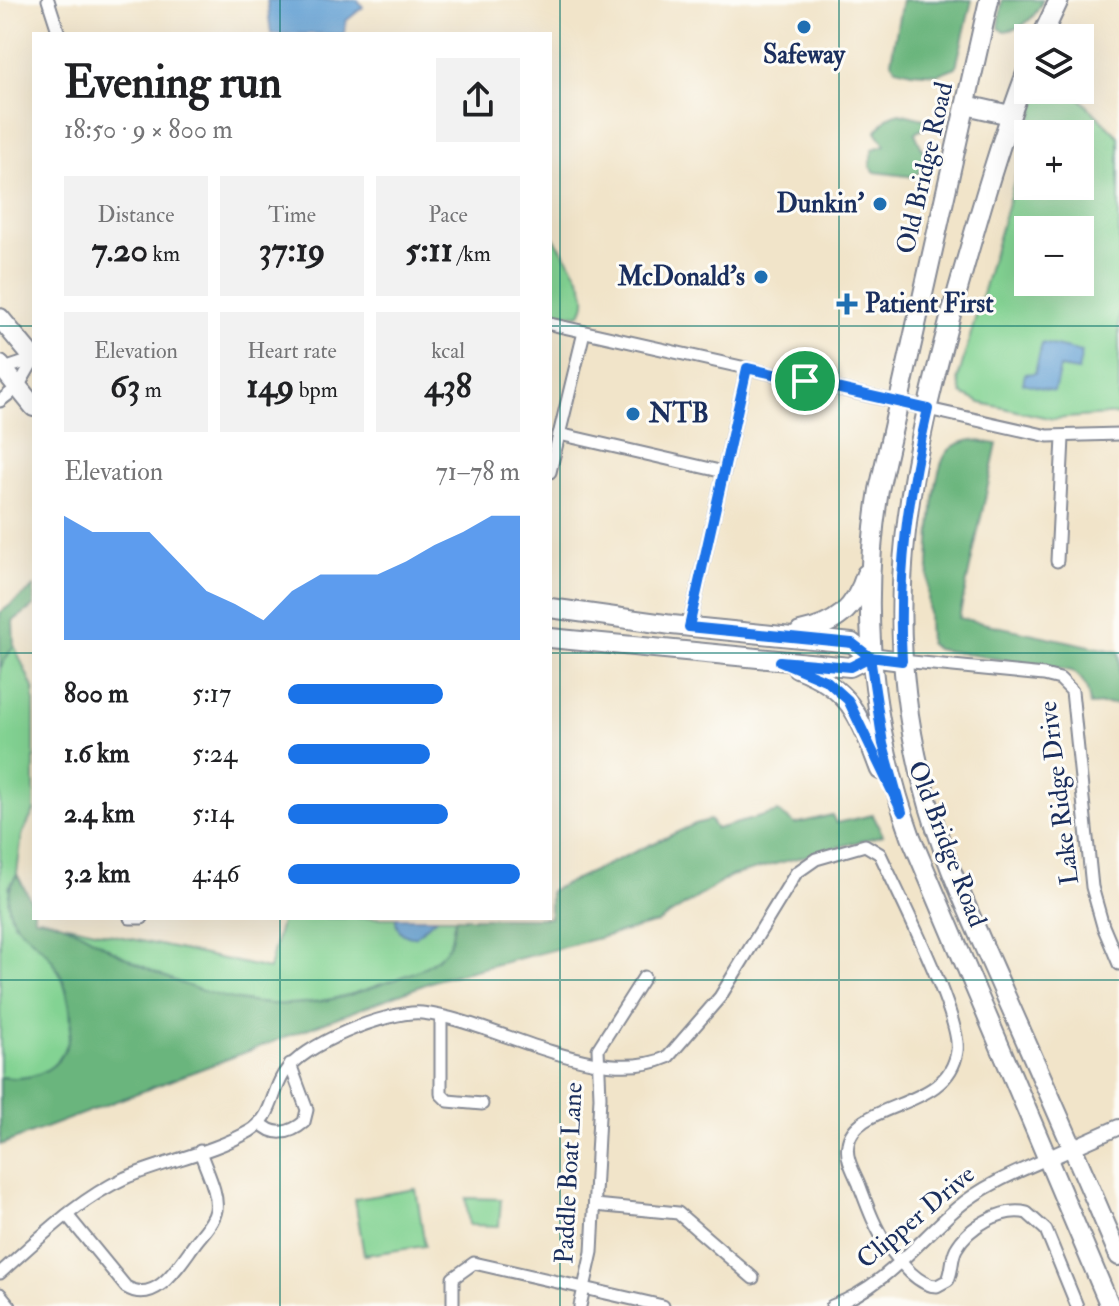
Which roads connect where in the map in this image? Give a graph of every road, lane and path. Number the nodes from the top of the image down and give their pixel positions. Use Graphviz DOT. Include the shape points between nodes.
graph roads {
  1 [pos="48,0"];
  2 [pos="989,0"];
  3 [pos="1059,0"];
  4 [pos="1048,24"];
  5 [pos="58,32"];
  6 [pos="1014,104"];
  7 [pos="966,105"];
  8 [pos="1010,115"];
  9 [pos="0,318"];
  10 [pos="552,324"];
  11 [pos="584,332"];
  12 [pos="32,357"];
  13 [pos="32,360"];
  14 [pos="32,362"];
  15 [pos="1,368"];
  16 [pos="747,368"];
  17 [pos="18,387"];
  18 [pos="0,401"];
  19 [pos="898,402"];
  20 [pos="32,404"];
  21 [pos="928,409"];
  22 [pos="559,434"];
  23 [pos="1119,434"];
  24 [pos="1063,438"];
  25 [pos="552,464"];
  26 [pos="724,472"];
  27 [pos="871,556"];
  28 [pos="1057,561"];
  29 [pos="552,608"];
  30 [pos="689,627"];
  31 [pos="785,635"];
  32 [pos="552,638"];
  33 [pos="870,657"];
  34 [pos="780,661"];
  35 [pos="902,661"];
  36 [pos="902,812"];
  37 [pos="1119,964"];
  38 [pos="644,977"];
  39 [pos="441,1017"];
  40 [pos="596,1061"];
  41 [pos="290,1064"];
  42 [pos="482,1104"];
  43 [pos="260,1122"];
  44 [pos="1119,1127"];
  45 [pos="1073,1147"];
  46 [pos="200,1151"];
  47 [pos="1049,1158"];
  48 [pos="595,1205"];
  49 [pos="67,1215"];
  50 [pos="1119,1256"];
  51 [pos="903,1263"];
  52 [pos="0,1273"];
  53 [pos="753,1278"];
  54 [pos="583,1287"];
  55 [pos="0,1294"];
  56 [pos="10,1306"];
  57 [pos="453,1306"];
  58 [pos="580,1306"];
  59 [pos="663,1306"];
  60 [pos="832,1306"];
  61 [pos="1077,1306"];
  62 [pos="1110,1306"];
  1 -- 5 [label="street"];
  2 -- 7 [label="main road, Old Bridge Road"];
  3 -- 4 [label="main road"];
  6 -- 8 [label="main road, Old Bridge Road"];
  7 -- 8 [label="main road"];
  7 -- 19 [label="main road, Old Bridge Road"];
  8 -- 21 [label="main road, Old Bridge Road"];
  9 -- 12 [label="main road"];
  10 -- 11 [label="street"];
  11 -- 16 [label="street"];
  11 -- 22 [label="street"];
  13 -- 15 [label="street"];
  14 -- 17 [label="street"];
  15 -- 17 [label="main road"];
  16 -- 19 [label="street"];
  16 -- 26 [label="street"];
  17 -- 18 [label="street"];
  17 -- 20 [label="main road"];
  19 -- 21 [label="street"];
  19 -- 27 [label="main road, Old Bridge Road"];
  21 -- 24 [label="street"];
  21 -- 35 [label="main road, Old Bridge Road" via="901,555"];
  22 -- 25 [label="street"];
  22 -- 26 [label="street"];
  23 -- 24 [label="street"];
  24 -- 28 [label="street"];
  26 -- 30 [label="street"];
  27 -- 31 [label="main road" via="858,594 841,617 820,628"];
  27 -- 33 [label="main road, Old Bridge Road"];
  29 -- 30 [label="main road"];
  30 -- 31 [label="main road"];
  31 -- 33 [label="main road" via="852,643"];
  32 -- 34 [label="main road"];
  33 -- 34 [label="main road" via="850,667"];
  33 -- 35 [label="main road"];
  33 -- 36 [label="main road, Old Bridge Road" via="883,744"];
  34 -- 36 [label="main road" via="827,681 848,700"];
  35 -- 37 [label="street, Lake Ridge Drive" via="1044,675 1060,679 1072,691 1092,887"];
  35 -- 45 [label="main road, Old Bridge Road" via="914,749 939,838"];
  36 -- 47 [label="main road, Old Bridge Road"];
  38 -- 40 [label="street" via="602,1040"];
  39 -- 40 [label="street"];
  39 -- 41 [label="street" via="397,1015 312,1047"];
  39 -- 42 [label="street" via="441,1094 448,1101"];
  40 -- 48 [label="street, Paddle Boat Lane" via="600,1097"];
  40 -- 51 [label="street" via="658,1062 678,1050 720,997 796,873 816,859 857,845 873,848 921,944 958,1039 949,1075 923,1094 861,1123 847,1144 874,1224"];
  41 -- 43 [label="street"];
  41 -- 43 [label="street" via="307,1110 304,1122 281,1133"];
  43 -- 46 [label="street"];
  44 -- 45 [label="street, Clipper Drive"];
  45 -- 47 [label="street, Clipper Drive"];
  45 -- 50 [label="main road, Old Bridge Road"];
  46 -- 49 [label="street" via="119,1182"];
  46 -- 49 [label="street" via="216,1201 214,1216 161,1285 139,1293 126,1287"];
  47 -- 51 [label="street, Clipper Drive" via="977,1193"];
  47 -- 62 [label="main road, Old Bridge Road"];
  48 -- 53 [label="street" via="678,1213"];
  48 -- 54 [label="street, Paddle Boat Lane"];
  49 -- 52 [label="street"];
  51 -- 60 [label="street, Clipper Drive"];
  51 -- 61 [label="street" via="923,1283 942,1284 968,1236 998,1214 1027,1213 1046,1230"];
  54 -- 57 [label="street" via="467,1265 453,1278"];
  54 -- 58 [label="street, Paddle Boat Lane"];
  54 -- 59 [label="street"];
  55 -- 56 [label="street"];
}
